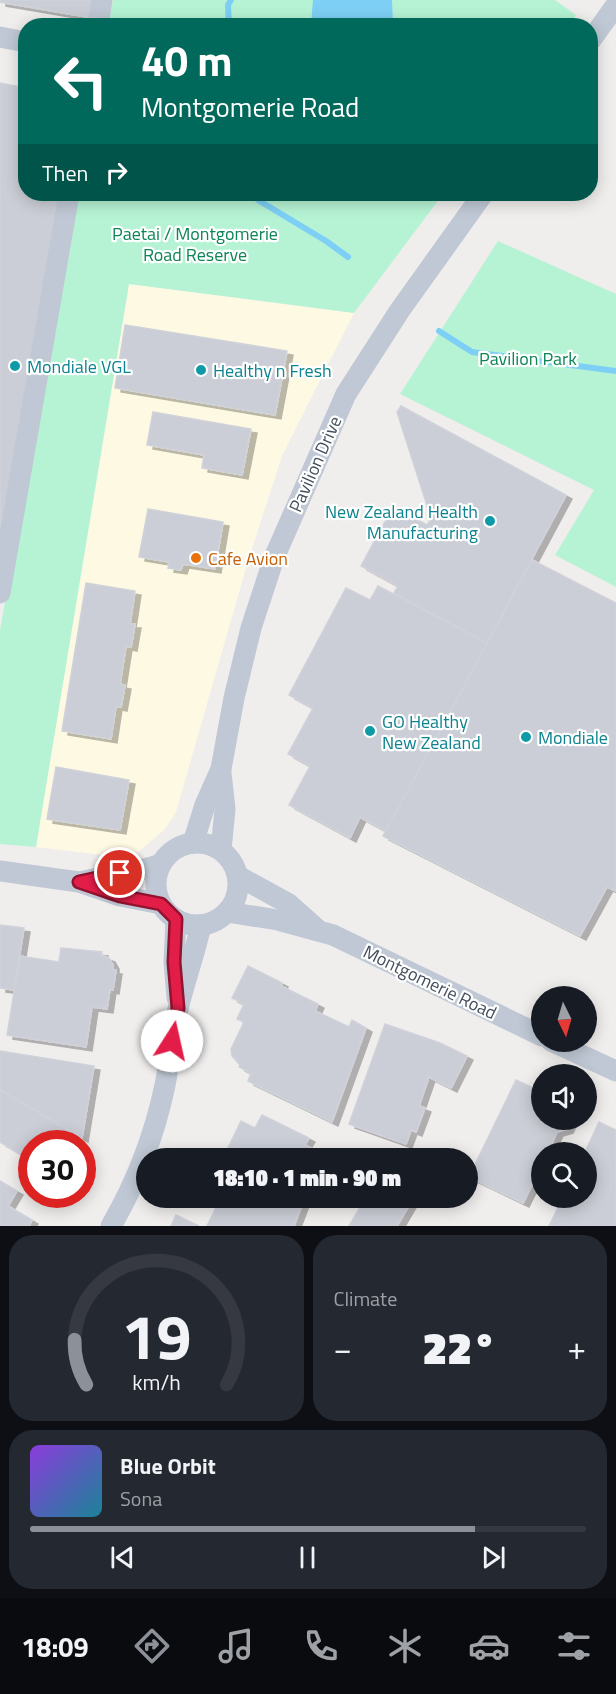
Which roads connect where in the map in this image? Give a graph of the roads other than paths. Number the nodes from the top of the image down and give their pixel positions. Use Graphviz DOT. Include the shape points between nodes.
graph roads {
  1 [pos="102,0"];
  2 [pos="611,4"];
  3 [pos="99,18"];
  4 [pos="598,27"];
  5 [pos="0,38"];
  6 [pos="18,41"];
  7 [pos="68,201"];
  8 [pos="478,201"];
  9 [pos="0,593"];
  10 [pos="221,769"];
  11 [pos="193,843"];
  12 [pos="221,850"];
  13 [pos="161,864"];
  14 [pos="0,871"];
  15 [pos="237,876"];
  16 [pos="79,882"];
  17 [pos="161,904"];
  18 [pos="227,912"];
  19 [pos="176,919"];
  20 [pos="201,925"];
  21 [pos="319,930"];
  22 [pos="178,1008"];
  23 [pos="531,1031"];
  24 [pos="575,1052"];
  25 [pos="616,1071"];
  26 [pos="111,1226"];
  1 -- 3 [label="street"];
  2 -- 4 [label="street"];
  5 -- 6 [label="street"];
  7 -- 9 [label="street"];
  8 -- 10 [label="street, Pavilion Drive" via="346,394 274,558 251,628"];
  10 -- 11 [label="street, Pavilion Drive"];
  10 -- 12 [label="street, Pavilion Drive" via="225,809"];
  11 -- 12 [label="street"];
  11 -- 13 [label="street" via="169,853"];
  12 -- 15 [label="street" via="232,861"];
  13 -- 16 [label="street"];
  13 -- 17 [label="street" via="156,891"];
  14 -- 16 [label="street"];
  15 -- 18 [label="street" via="236,895"];
  15 -- 21 [label="street, Montgomerie Road" via="289,904"];
  16 -- 17 [label="street"];
  17 -- 19 [label="street"];
  18 -- 20 [label="street"];
  18 -- 21 [label="street, Montgomerie Road"];
  19 -- 20 [label="street"];
  19 -- 22 [label="street"];
  20 -- 22 [label="street"];
  21 -- 23 [label="street, Montgomerie Road"];
  22 -- 26 [label="street" via="164,1087 148,1141"];
  24 -- 25 [label="street"];
}
